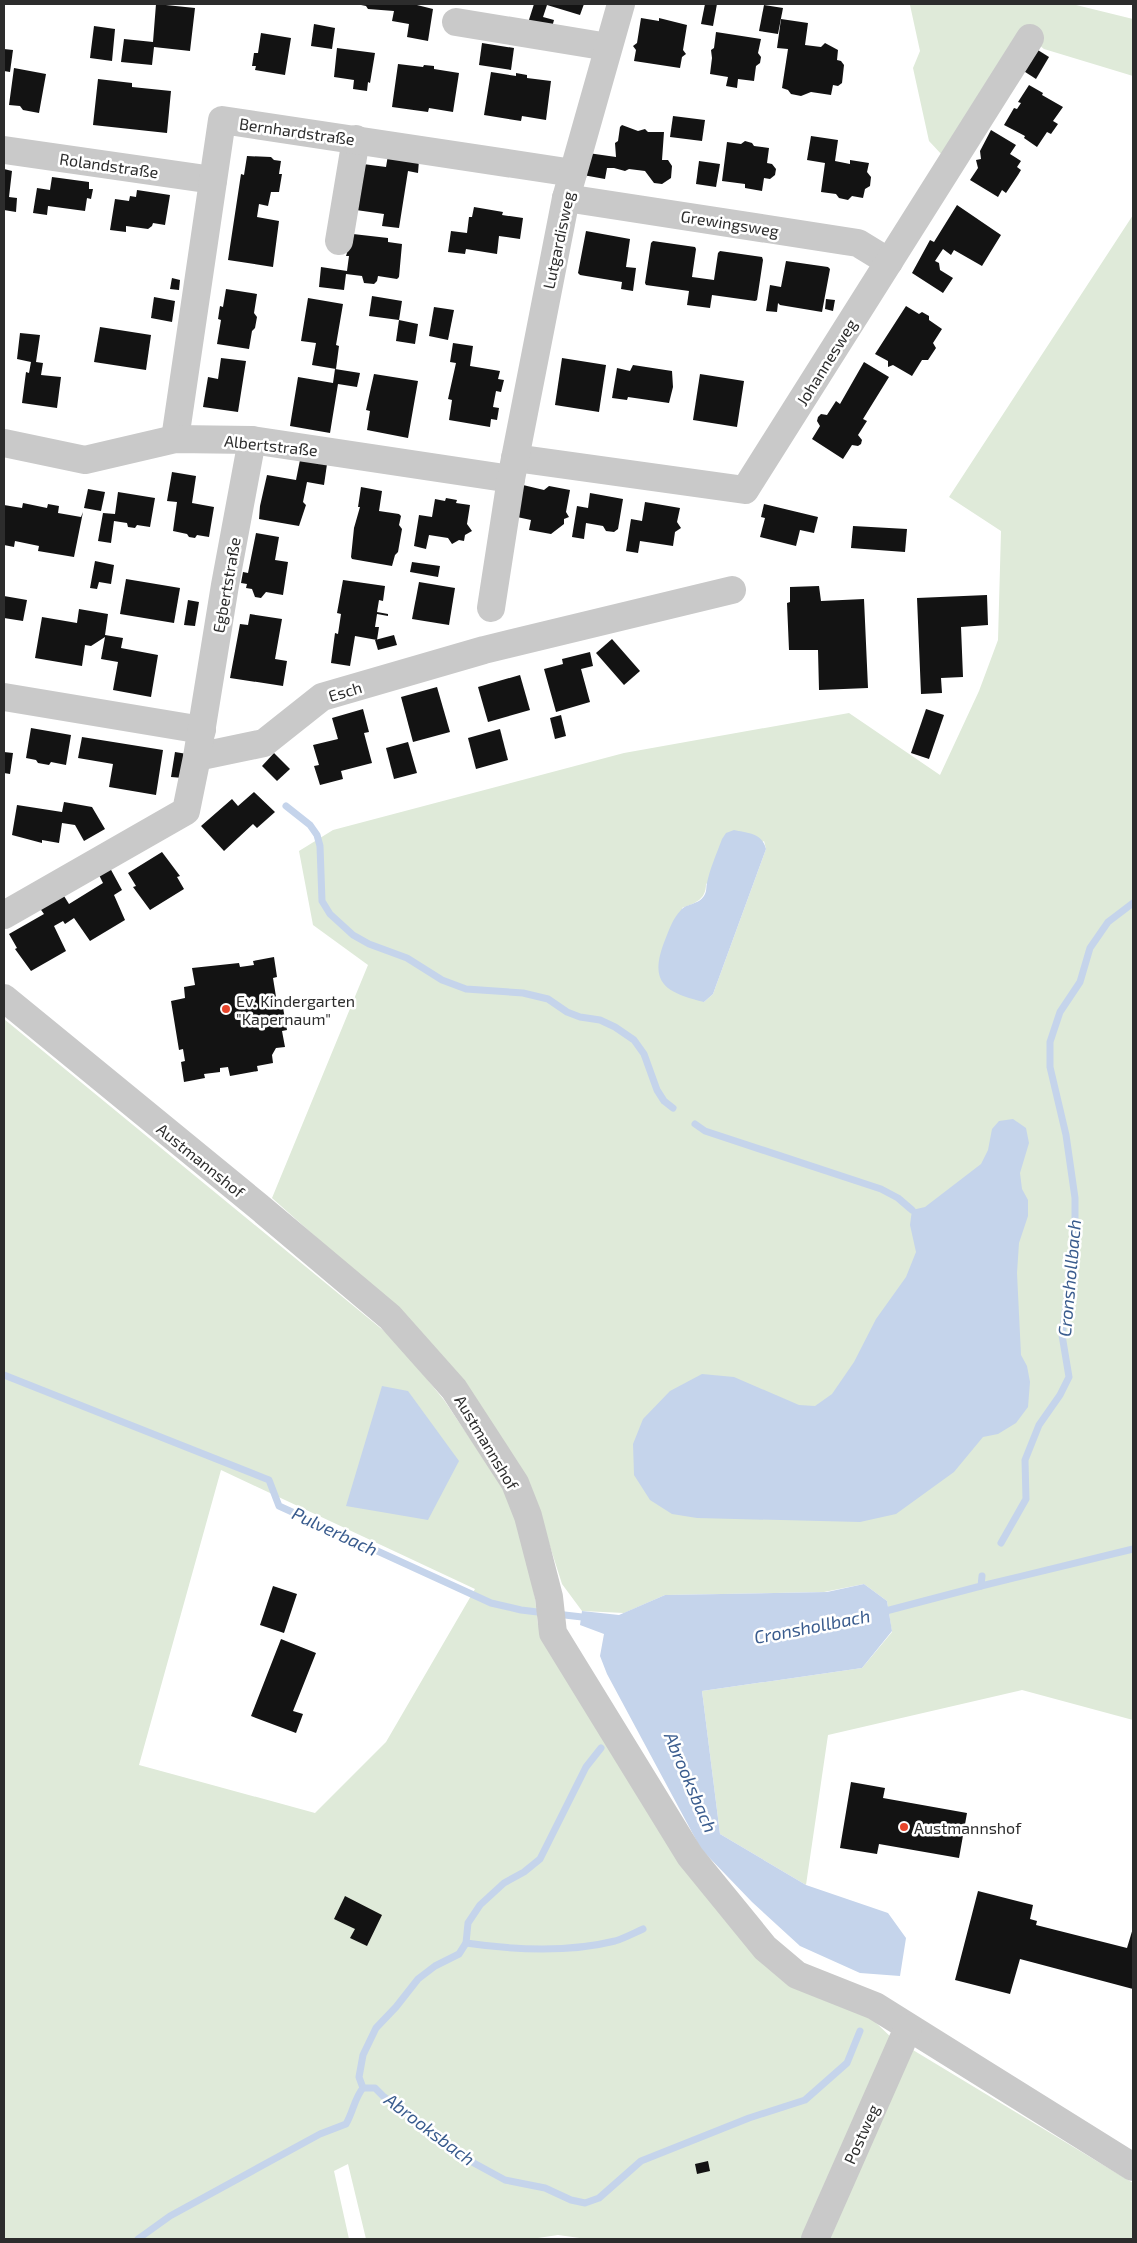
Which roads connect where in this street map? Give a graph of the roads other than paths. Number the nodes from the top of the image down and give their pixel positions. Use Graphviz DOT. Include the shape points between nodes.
graph roads {
  1 [pos="621,4"];
  2 [pos="456,22"];
  3 [pos="1030,38"];
  4 [pos="608,47"];
  5 [pos="356,139"];
  6 [pos="4,150"];
  7 [pos="214,180"];
  8 [pos="570,185"];
  9 [pos="339,241"];
  10 [pos="889,262"];
  11 [pos="175,439"];
  12 [pos="252,440"];
  13 [pos="4,442"];
  14 [pos="513,469"];
  15 [pos="732,590"];
  16 [pos="491,608"];
  17 [pos="4,697"];
  18 [pos="202,730"];
  19 [pos="197,757"];
  20 [pos="4,915"];
  21 [pos="4,998"];
  22 [pos="908,2028"];
  23 [pos="1133,2168"];
  24 [pos="815,2239"];
  1 -- 4 [label="street, Lutgardisweg"];
  2 -- 4 [label="street"];
  3 -- 10 [label="street, Johannesweg"];
  4 -- 8 [label="street, Lutgardisweg"];
  5 -- 7 [label="street, Bernhardstraße" via="222,120"];
  5 -- 8 [label="street, Bernhardstraße"];
  5 -- 9 [label="street"];
  6 -- 7 [label="street, Rolandstraße"];
  7 -- 11 [label="street, Bernhardstraße"];
  8 -- 10 [label="street, Grewingsweg" via="858,243"];
  8 -- 14 [label="street, Lutgardisweg"];
  10 -- 14 [label="street, Johannesweg" via="745,490"];
  11 -- 12 [label="street, Albertstraße"];
  11 -- 13 [label="street, Albertstraße" via="85,460"];
  12 -- 14 [label="street, Albertstraße"];
  12 -- 18 [label="street, Egbertstraße"];
  14 -- 16 [label="street, Lutgardisweg"];
  15 -- 19 [label="street, Esch" via="484,650 322,697 264,743"];
  17 -- 18 [label="street"];
  18 -- 19 [label="street, Egbertstraße"];
  19 -- 20 [label="street" via="186,811"];
  21 -- 22 [label="street, Austmannshof" via="397,1324 454,1389 514,1483 528,1516 553,1633 690,1856 765,1948 797,1975 875,2006"];
  22 -- 23 [label="street, Austmannshof"];
  22 -- 24 [label="street, Postweg"];
}
